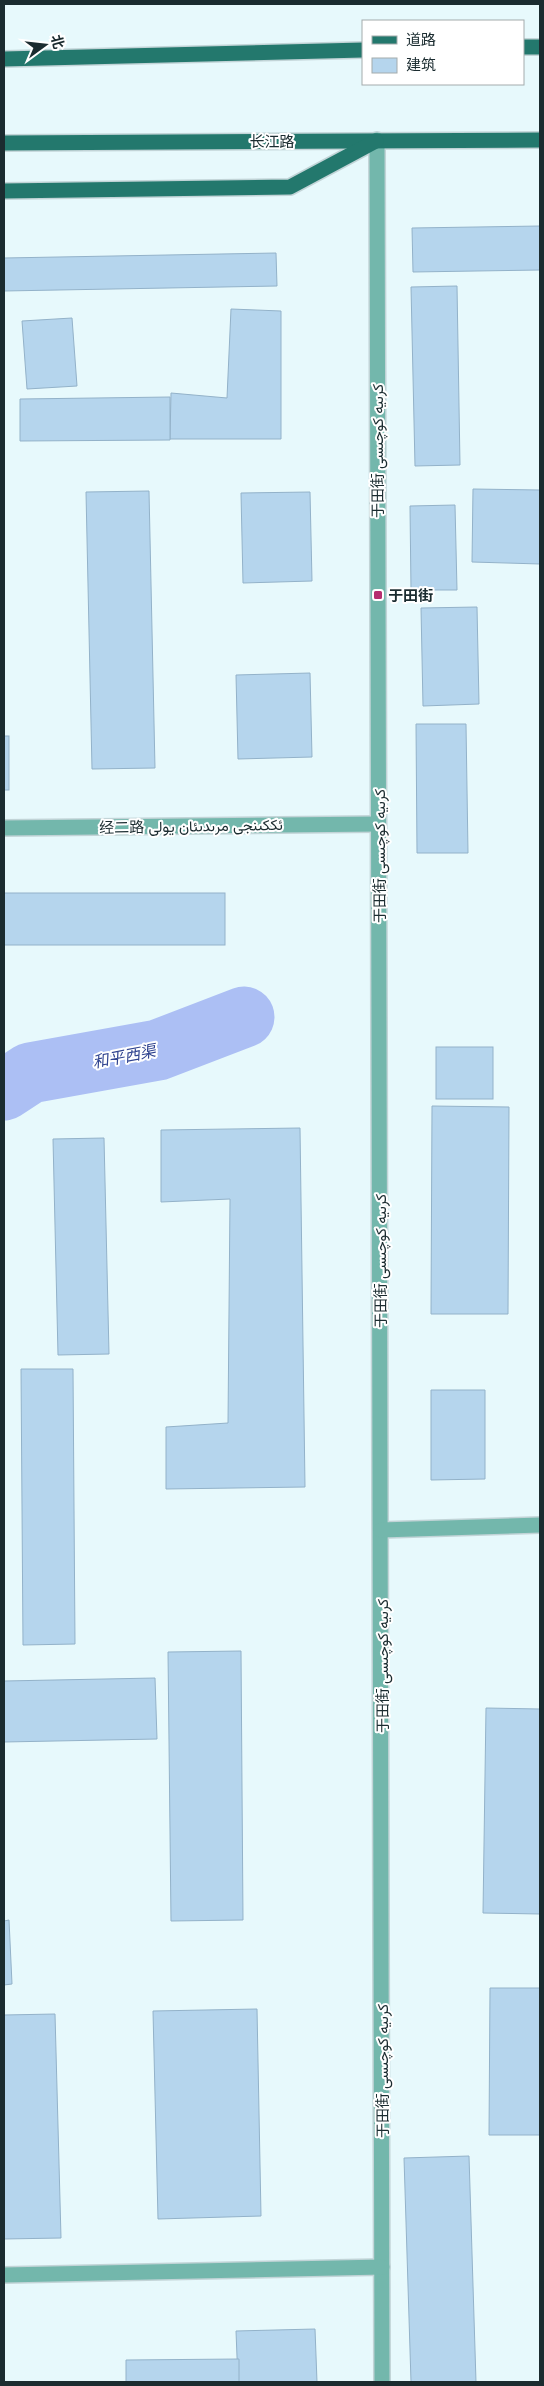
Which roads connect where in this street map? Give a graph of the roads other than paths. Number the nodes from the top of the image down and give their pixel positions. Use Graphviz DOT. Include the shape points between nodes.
graph roads {
  1 [pos="524,47"];
  2 [pos="540,47"];
  3 [pos="362,50"];
  4 [pos="4,59"];
  5 [pos="377,140"];
  6 [pos="540,140"];
  7 [pos="4,143"];
  8 [pos="4,190"];
  9 [pos="378,824"];
  10 [pos="4,828"];
  11 [pos="540,1526"];
  12 [pos="381,1530"];
  13 [pos="382,2267"];
  14 [pos="4,2275"];
  15 [pos="382,2382"];
  1 -- 2 [label="main road"];
  3 -- 4 [label="main road"];
  5 -- 6 [label="main road, 长江路"];
  5 -- 7 [label="main road, 长江路"];
  5 -- 8 [label="main road" via="290,187"];
  5 -- 9 [label="street, 于田街 كرىيە كوچىسى"];
  9 -- 10 [label="street, 经二路 ئككىنجى مرىدىئان يولى"];
  9 -- 12 [label="street, 于田街 كرىيە كوچىسى"];
  11 -- 12 [label="street"];
  12 -- 13 [label="street, 于田街 كرىيە كوچىسى"];
  13 -- 14 [label="street"];
  13 -- 15 [label="street, 于田街 كرىيە كوچىسى"];
}
